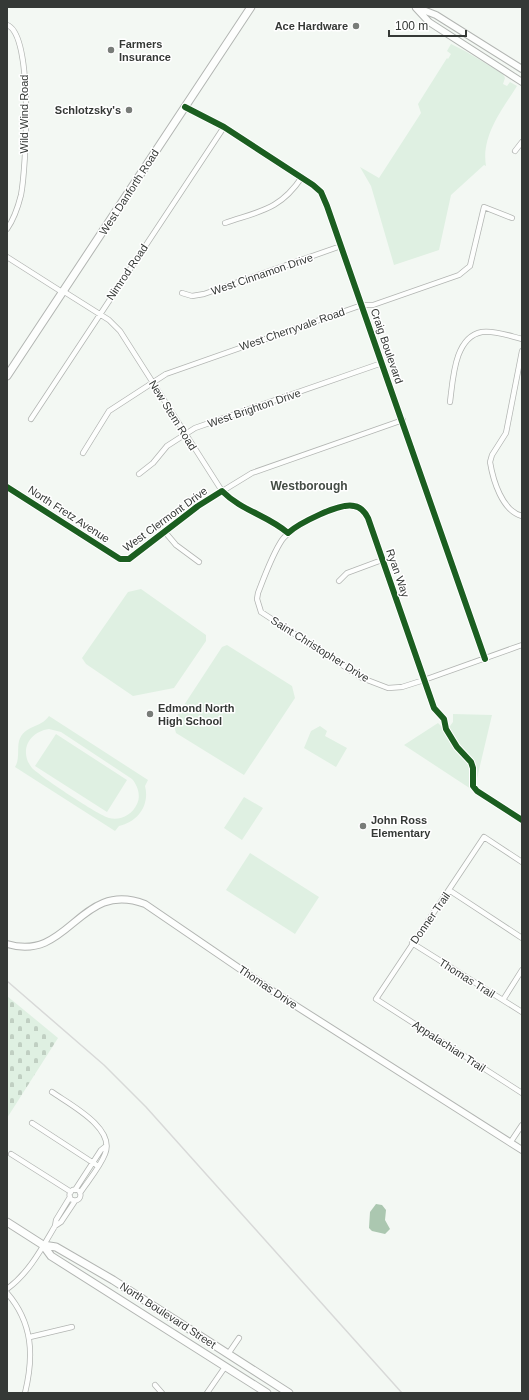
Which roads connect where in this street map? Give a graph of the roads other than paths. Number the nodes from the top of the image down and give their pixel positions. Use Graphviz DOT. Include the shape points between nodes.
graph roads {
  1 [pos="251,7"];
  2 [pos="416,7"];
  3 [pos="7,25"];
  4 [pos="522,69"];
  5 [pos="522,82"];
  6 [pos="185,107"];
  7 [pos="224,127"];
  8 [pos="522,142"];
  9 [pos="515,151"];
  10 [pos="302,178"];
  11 [pos="512,218"];
  12 [pos="225,223"];
  13 [pos="7,229"];
  14 [pos="341,246"];
  15 [pos="7,257"];
  16 [pos="63,292"];
  17 [pos="182,293"];
  18 [pos="362,305"];
  19 [pos="99,314"];
  20 [pos="522,339"];
  21 [pos="522,351"];
  22 [pos="382,363"];
  23 [pos="7,376"];
  24 [pos="152,382"];
  25 [pos="450,402"];
  26 [pos="31,419"];
  27 [pos="402,420"];
  28 [pos="186,434"];
  29 [pos="83,452"];
  30 [pos="139,474"];
  31 [pos="7,487"];
  32 [pos="222,491"];
  33 [pos="522,516"];
  34 [pos="165,532"];
  35 [pos="288,533"];
  36 [pos="120,559"];
  37 [pos="382,560"];
  38 [pos="199,562"];
  39 [pos="339,581"];
  40 [pos="522,645"];
  41 [pos="485,659"];
  42 [pos="424,680"];
  43 [pos="444,719"];
  44 [pos="522,862"];
  45 [pos="449,890"];
  46 [pos="522,938"];
  47 [pos="412,943"];
  48 [pos="7,944"];
  49 [pos="522,970"];
  50 [pos="376,999"];
  51 [pos="503,1000"];
  52 [pos="522,1012"];
  53 [pos="52,1092"];
  54 [pos="522,1093"];
  55 [pos="32,1123"];
  56 [pos="522,1125"];
  57 [pos="510,1143"];
  58 [pos="522,1150"];
  59 [pos="11,1154"];
  60 [pos="95,1164"];
  61 [pos="72,1193"];
  62 [pos="80,1193"];
  63 [pos="75,1200"];
  64 [pos="7,1222"];
  65 [pos="55,1226"];
  66 [pos="43,1245"];
  67 [pos="7,1289"];
  68 [pos="7,1293"];
  69 [pos="72,1327"];
  70 [pos="30,1337"];
  71 [pos="239,1338"];
  72 [pos="228,1354"];
  73 [pos="225,1367"];
  74 [pos="155,1385"];
  75 [pos="25,1393"];
  76 [pos="162,1393"];
  77 [pos="207,1393"];
  78 [pos="267,1393"];
  79 [pos="289,1393"];
  1 -- 6 [label="main road, West Danforth Road"];
  2 -- 4 [label="street" via="436,14"];
  2 -- 5 [label="street" via="429,22"];
  3 -- 13 [label="street, Wild Wind Road" via="16,32 24,66 26,122 21,194 17,210"];
  6 -- 7 [label="street, Craig Boulevard"];
  6 -- 16 [label="main road, West Danforth Road"];
  7 -- 10 [label="street, Craig Boulevard"];
  7 -- 19 [label="street, Nimrod Road"];
  8 -- 9 [label="street"];
  10 -- 12 [label="street" via="285,199 276,205"];
  10 -- 14 [label="street, Craig Boulevard" via="321,192"];
  11 -- 18 [label="street, West Cherryvale Road" via="484,207 473,259 466,271 373,305"];
  14 -- 17 [label="street, West Cinnamon Drive" via="204,294 192,296"];
  14 -- 18 [label="street, Craig Boulevard"];
  15 -- 16 [label="street, New Stem Road"];
  16 -- 19 [label="street, New Stem Road"];
  16 -- 23 [label="main road, West Danforth Road"];
  18 -- 22 [label="street, Craig Boulevard"];
  18 -- 24 [label="street, West Cherryvale Road" via="182,367"];
  19 -- 24 [label="street, New Stem Road" via="120,331"];
  19 -- 26 [label="street, Nimrod Road"];
  20 -- 25 [label="street" via="483,332 468,340 457,358"];
  21 -- 33 [label="street" via="506,433 490,462 505,504 511,511"];
  22 -- 27 [label="street, Craig Boulevard"];
  22 -- 28 [label="street, West Brighton Drive" via="195,428"];
  24 -- 28 [label="street, New Stem Road"];
  24 -- 29 [label="street, West Cherryvale Road" via="109,411"];
  27 -- 32 [label="street, West Clermont Drive" via="264,467"];
  27 -- 41 [label="street, Craig Boulevard"];
  28 -- 30 [label="street, West Brighton Drive" via="167,446 153,463"];
  28 -- 32 [label="street, New Stem Road"];
  31 -- 36 [label="street, North Fretz Avenue"];
  32 -- 34 [label="street, West Clermont Drive"];
  32 -- 35 [label="street, New Stem Road" via="239,506 268,518"];
  34 -- 36 [label="street, West Clermont Drive" via="129,560"];
  34 -- 38 [label="street" via="176,545"];
  35 -- 37 [label="street, Ryan Way" via="306,520 353,505 366,514"];
  35 -- 42 [label="street, Saint Christopher Drive" via="279,545 258,593 261,612 362,678 378,685 388,688 402,687"];
  37 -- 39 [label="street" via="347,573"];
  37 -- 42 [label="street, Ryan Way"];
  40 -- 41 [label="street, Saint Christopher Drive"];
  41 -- 42 [label="street, Saint Christopher Drive"];
  42 -- 43 [label="street, Ryan Way" via="434,708"];
  44 -- 45 [label="street, Donner Trail" via="484,837"];
  45 -- 46 [label="street"];
  45 -- 47 [label="street, Donner Trail"];
  47 -- 50 [label="street, Donner Trail"];
  47 -- 51 [label="street, Thomas Trail"];
  48 -- 57 [label="street, Thomas Drive" via="27,948 46,944 91,908 105,901 120,898 145,904 271,990"];
  49 -- 51 [label="street"];
  50 -- 54 [label="street, Appalachian Trail"];
  51 -- 52 [label="street, Thomas Trail"];
  53 -- 60 [label="street" via="87,1115 105,1135 106,1146"];
  55 -- 60 [label="street"];
  56 -- 57 [label="street"];
  57 -- 58 [label="street, Thomas Drive"];
  59 -- 61 [label="street"];
  60 -- 61 [label="street"];
  60 -- 62 [label="street"];
  61 -- 62 [label="street"];
  61 -- 63 [label="street"];
  61 -- 65 [label="street"];
  62 -- 63 [label="street" via="80,1198"];
  63 -- 65 [label="street" via="61,1222"];
  64 -- 66 [label="main road, North Boulevard Street"];
  65 -- 66 [label="street"];
  66 -- 67 [label="street" via="20,1278"];
  66 -- 72 [label="main road, North Boulevard Street" via="56,1247 113,1280"];
  66 -- 73 [label="main road, North Boulevard Street" via="51,1256"];
  68 -- 70 [label="street" via="19,1309"];
  69 -- 70 [label="street"];
  70 -- 75 [label="street" via="30,1368"];
  71 -- 72 [label="street"];
  72 -- 73 [label="main road"];
  72 -- 79 [label="main road, North Boulevard Street"];
  73 -- 77 [label="street"];
  73 -- 78 [label="main road, North Boulevard Street"];
  74 -- 76 [label="street"];
}
